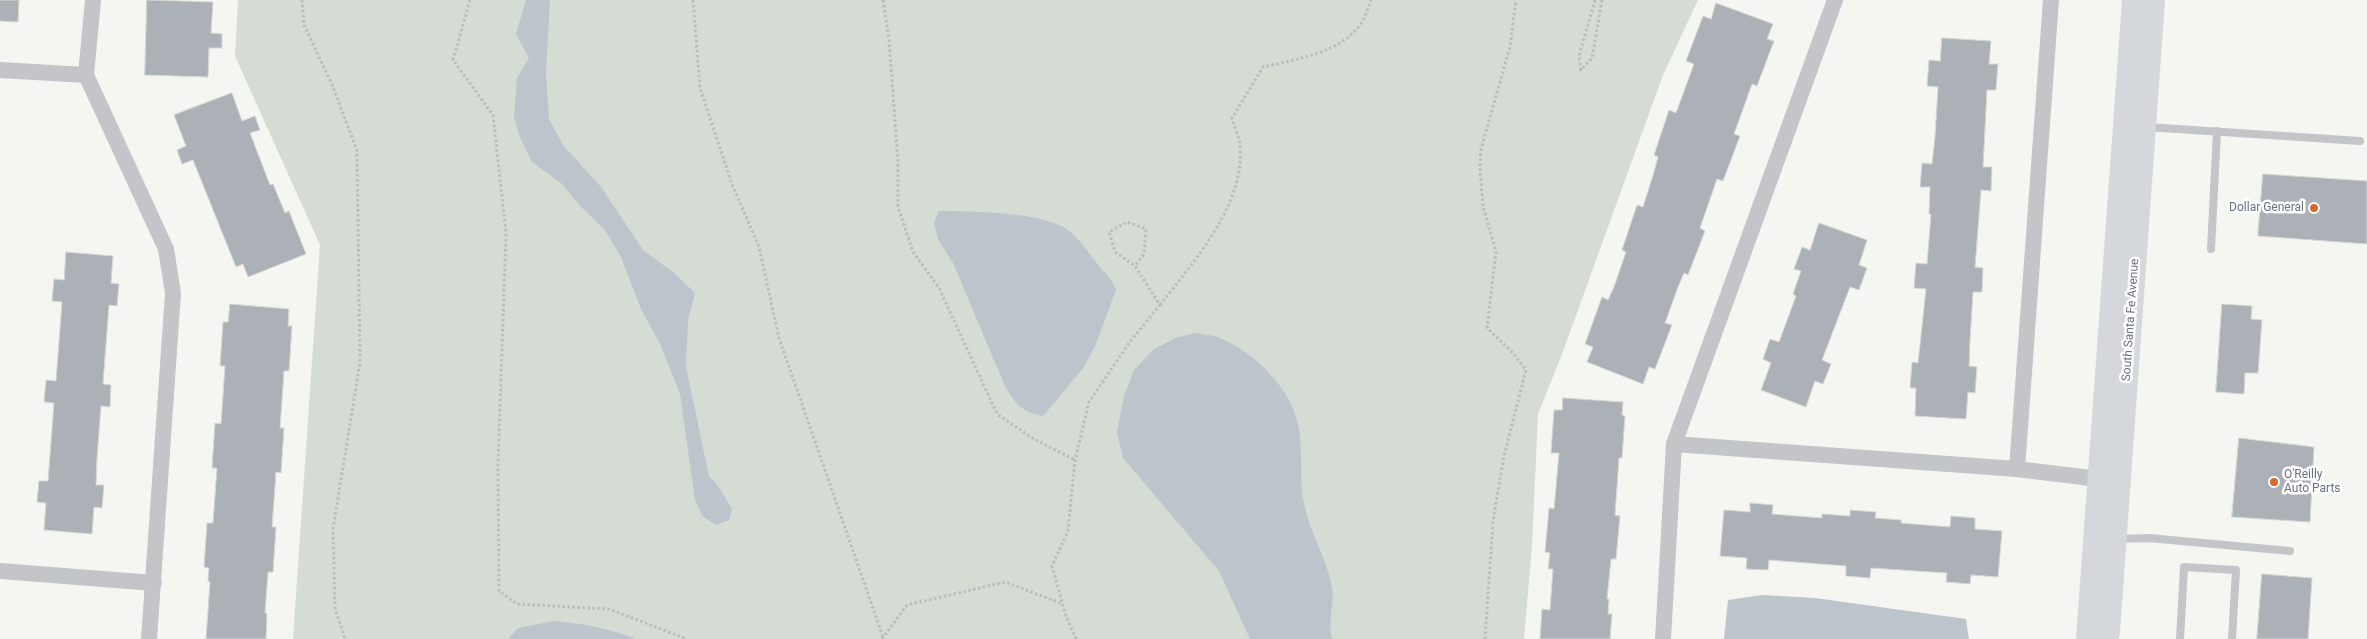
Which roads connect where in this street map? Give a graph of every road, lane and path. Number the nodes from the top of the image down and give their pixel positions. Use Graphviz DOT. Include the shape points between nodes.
graph roads {
  1 [pos="93,0"];
  2 [pos="302,0"];
  3 [pos="470,0"];
  4 [pos="693,0"];
  5 [pos="883,0"];
  6 [pos="1371,0"];
  7 [pos="1516,0"];
  8 [pos="1595,0"];
  9 [pos="1834,0"];
  10 [pos="2050,0"];
  11 [pos="2133,0"];
  12 [pos="2154,0"];
  13 [pos="1601,1"];
  14 [pos="0,70"];
  15 [pos="86,75"];
  16 [pos="2144,126"];
  17 [pos="2217,131"];
  18 [pos="2360,141"];
  19 [pos="2211,249"];
  20 [pos="1135,266"];
  21 [pos="1160,305"];
  22 [pos="1674,444"];
  23 [pos="1075,460"];
  24 [pos="2017,469"];
  25 [pos="2099,479"];
  26 [pos="2115,539"];
  27 [pos="2290,551"];
  28 [pos="0,571"];
  29 [pos="154,583"];
  30 [pos="1063,604"];
  31 [pos="882,638"];
  32 [pos="149,639"];
  33 [pos="345,639"];
  34 [pos="687,639"];
  35 [pos="1076,639"];
  36 [pos="1485,639"];
  37 [pos="1663,639"];
  38 [pos="2087,639"];
  39 [pos="2106,639"];
  40 [pos="2180,639"];
  41 [pos="2232,639"];
  1 -- 15 [label="street"];
  2 -- 33 [label="path" via="304,25 331,82 357,150 360,362 333,529 335,608"];
  3 -- 34 [label="path" via="453,60 493,115 506,233 498,465 500,591 516,604 609,609"];
  4 -- 31 [label="path" via="700,88 732,184 760,247 779,338"];
  5 -- 23 [label="path" via="898,161 898,207 913,252 939,288 997,414 1034,439"];
  6 -- 21 [label="path" via="1361,24 1342,42 1322,52 1263,67 1232,118 1240,144 1237,180 1223,219"];
  7 -- 36 [label="path" via="1510,47 1481,149 1480,169 1483,206 1496,252 1487,328 1526,370 1504,456 1493,521"];
  8 -- 13 [label="path" via="1579,56 1581,70 1592,58"];
  9 -- 22 [label="street"];
  10 -- 24 [label="street"];
  11 -- 25 [label="main road, South Santa Fe Avenue"];
  12 -- 16 [label="main road, South Santa Fe Avenue"];
  14 -- 15 [label="street"];
  15 -- 29 [label="street" via="166,249 173,293"];
  16 -- 17 [label="lane"];
  16 -- 26 [label="main road, South Santa Fe Avenue"];
  17 -- 18 [label="lane"];
  17 -- 19 [label="lane"];
  20 -- 20 [label="path" via="1115,252 1109,232 1127,222 1146,229 1144,254"];
  20 -- 21 [label="path"];
  21 -- 23 [label="path" via="1129,343 1089,402"];
  22 -- 24 [label="street"];
  22 -- 37 [label="street"];
  23 -- 30 [label="path" via="1068,531 1052,566"];
  24 -- 25 [label="street"];
  25 -- 38 [label="main road, South Santa Fe Avenue"];
  26 -- 27 [label="lane" via="2149,538"];
  26 -- 39 [label="main road, South Santa Fe Avenue"];
  28 -- 29 [label="street"];
  29 -- 32 [label="street"];
  30 -- 31 [label="path" via="1005,582 907,604"];
  30 -- 35 [label="path"];
  40 -- 41 [label="lane" via="2184,567 2236,570"];
}
